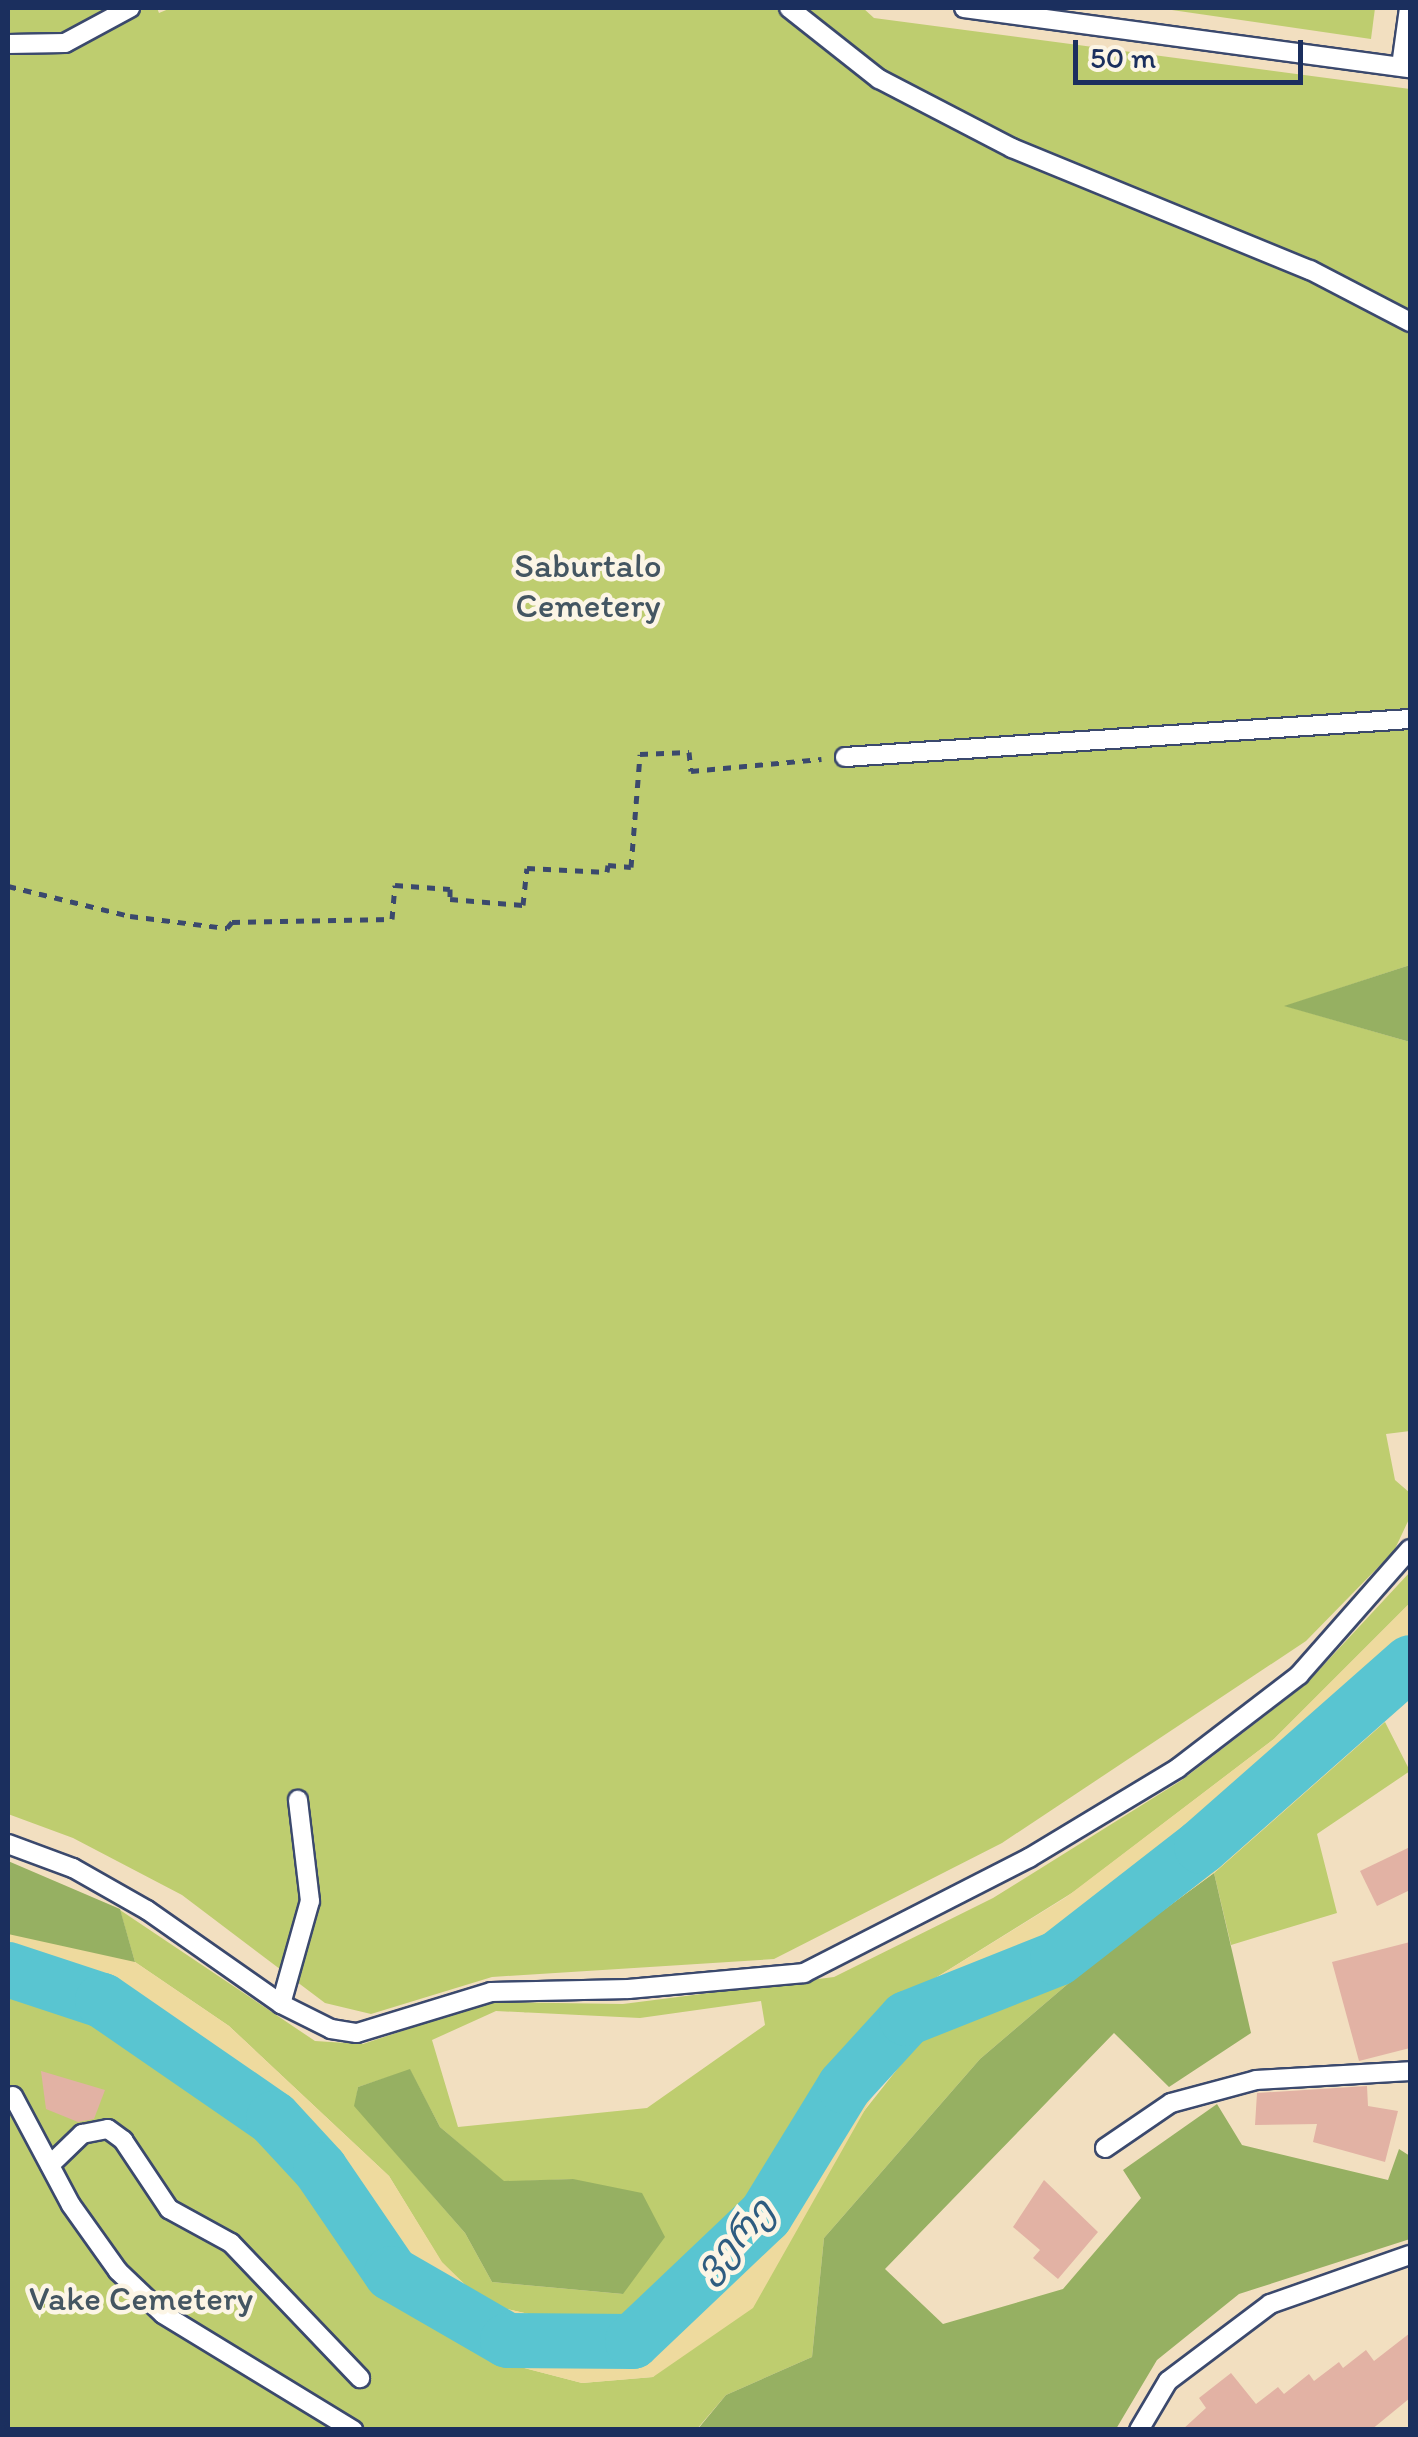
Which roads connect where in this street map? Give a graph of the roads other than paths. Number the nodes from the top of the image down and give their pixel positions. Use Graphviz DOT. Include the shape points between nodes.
graph roads {
  1 [pos="130,8"];
  2 [pos="789,8"];
  3 [pos="964,8"];
  4 [pos="1409,8"];
  5 [pos="8,44"];
  6 [pos="1406,67"];
  7 [pos="1410,322"];
  8 [pos="1410,719"];
  9 [pos="845,756"];
  10 [pos="1410,1549"];
  11 [pos="298,1800"];
  12 [pos="8,1844"];
  13 [pos="281,2004"];
  14 [pos="1410,2072"];
  15 [pos="12,2096"];
  16 [pos="1105,2148"];
  17 [pos="50,2165"];
  18 [pos="1410,2255"];
  19 [pos="360,2378"];
  20 [pos="353,2430"];
  21 [pos="1139,2430"];
  1 -- 5 [label="lane" via="65,44"];
  2 -- 7 [label="lane" via="879,78 1012,148 1310,270"];
  3 -- 6 [label="lane"];
  4 -- 6 [label="lane"];
  8 -- 9 [label="lane"];
  10 -- 13 [label="lane" via="1299,1675 1178,1768 834,1963 742,1981 491,1992 357,2033 332,2029"];
  11 -- 13 [label="lane" via="310,1901"];
  12 -- 13 [label="lane" via="73,1868 147,1910"];
  14 -- 16 [label="lane" via="1256,2080 1171,2103"];
  15 -- 17 [label="lane"];
  17 -- 19 [label="lane" via="82,2134 108,2128 170,2209 231,2243"];
  17 -- 20 [label="lane" via="118,2271 163,2314"];
  18 -- 21 [label="lane" via="1270,2304 1168,2380"];
}
